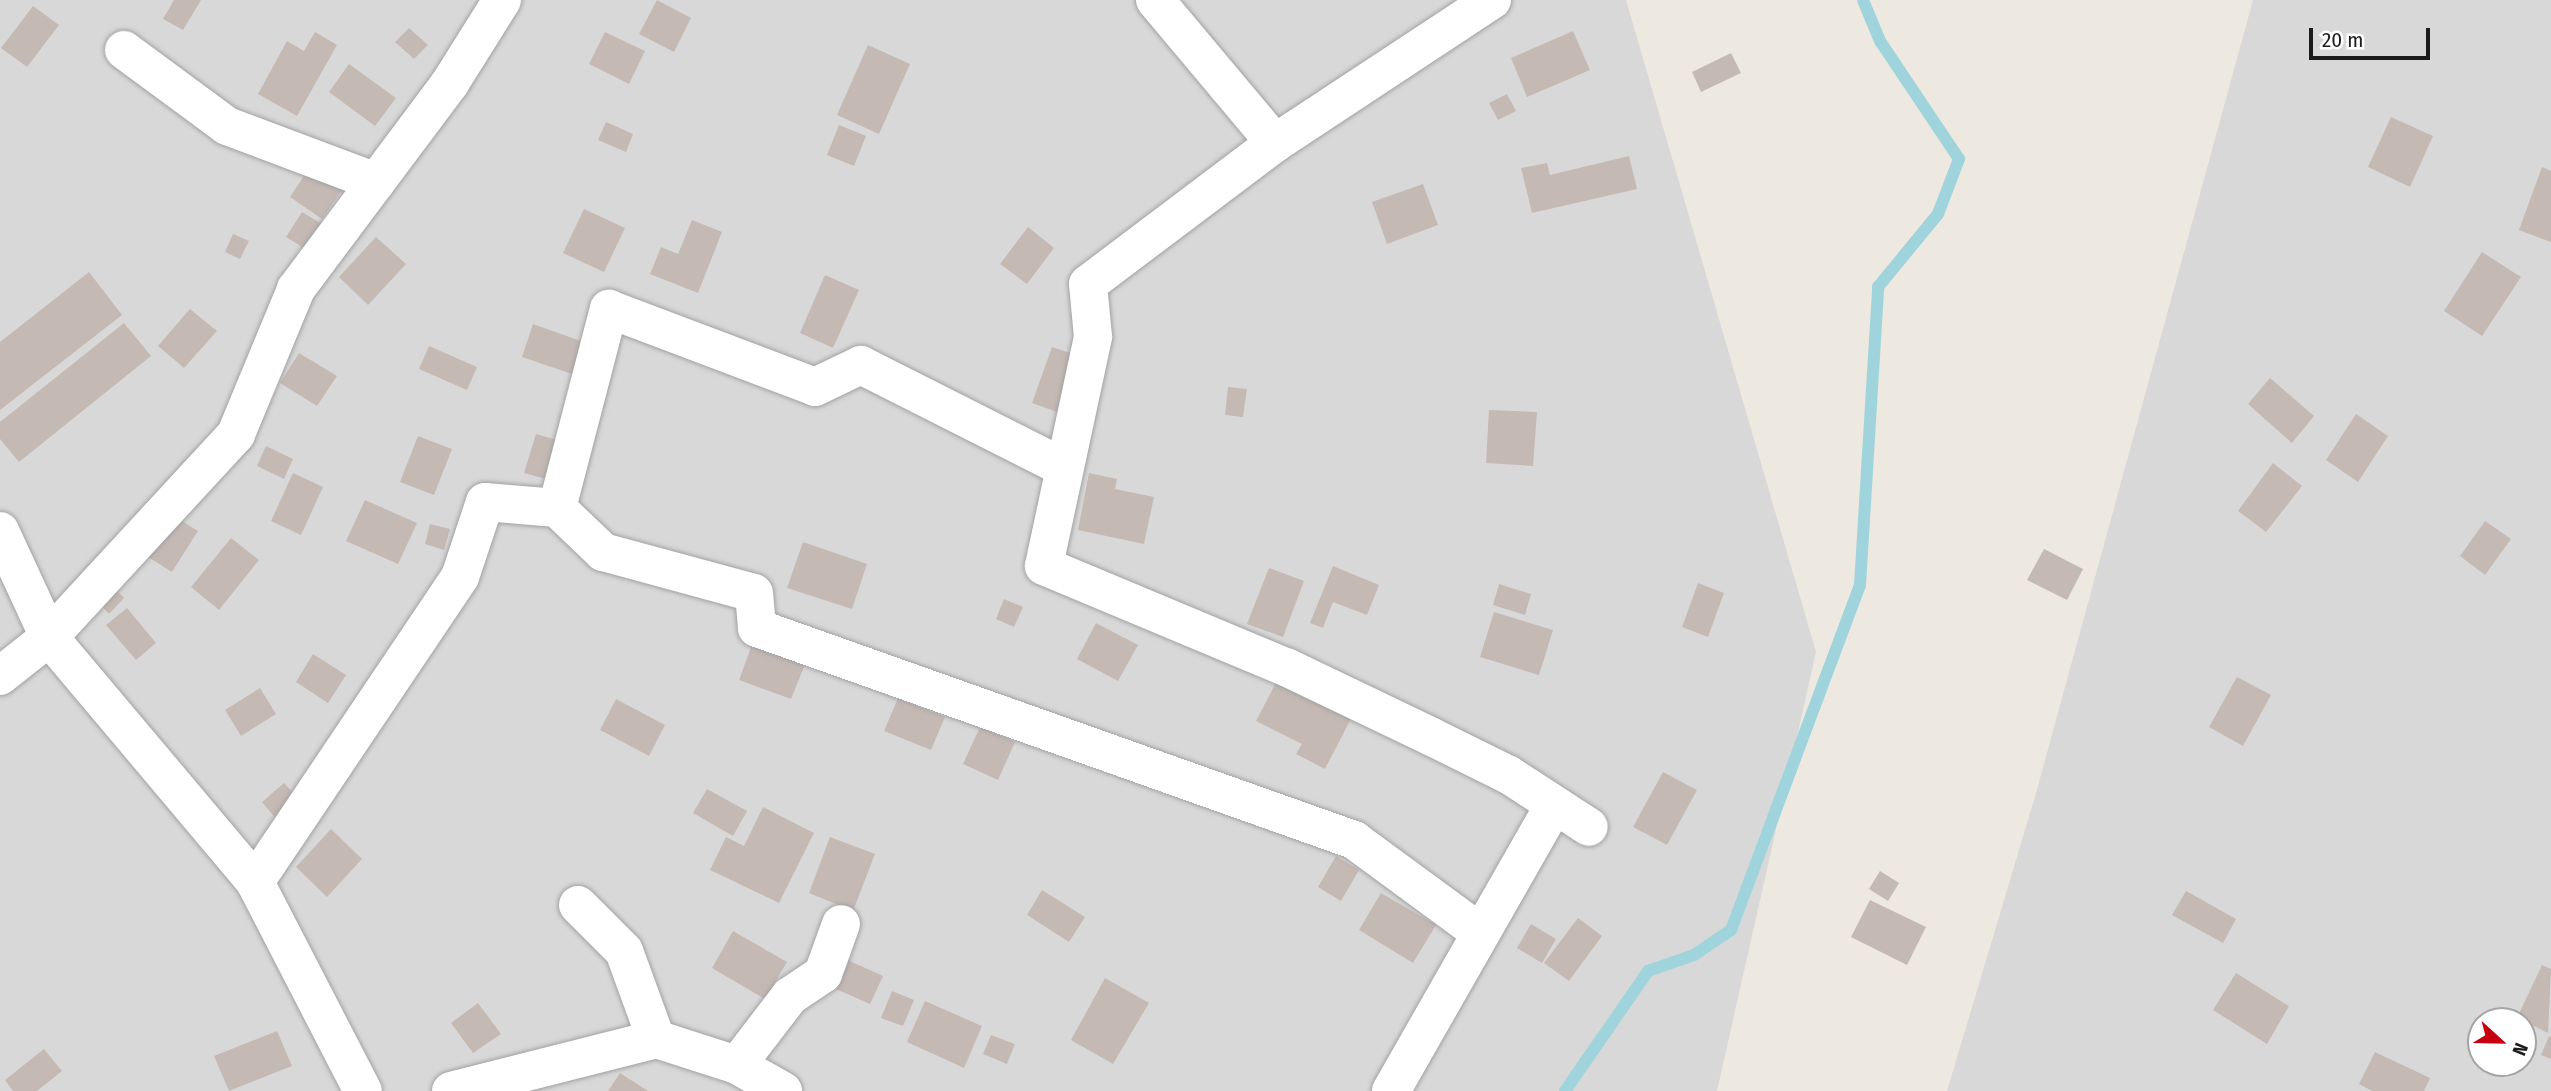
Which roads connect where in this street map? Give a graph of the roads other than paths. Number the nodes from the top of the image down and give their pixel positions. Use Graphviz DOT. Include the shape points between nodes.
graph roads {
  1 [pos="502,0"];
  2 [pos="1156,0"];
  3 [pos="1492,0"];
  4 [pos="124,50"];
  5 [pos="1275,143"];
  6 [pos="376,182"];
  7 [pos="1063,467"];
  8 [pos="557,508"];
  9 [pos="0,531"];
  10 [pos="49,636"];
  11 [pos="0,676"];
  12 [pos="1554,805"];
  13 [pos="1589,827"];
  14 [pos="255,882"];
  15 [pos="578,905"];
  16 [pos="841,924"];
  17 [pos="1478,931"];
  18 [pos="656,1039"];
  19 [pos="737,1065"];
  20 [pos="363,1091"];
  21 [pos="451,1091"];
  22 [pos="783,1091"];
  23 [pos="1391,1091"];
  1 -- 6 [label="street"];
  2 -- 5 [label="street"];
  3 -- 5 [label="street"];
  4 -- 6 [label="street" via="226,126"];
  5 -- 7 [label="street" via="1088,284 1093,337"];
  6 -- 10 [label="street" via="296,289 236,434"];
  7 -- 8 [label="street" via="861,365 815,387 609,309"];
  7 -- 12 [label="street" via="1044,566 1286,667 1509,775"];
  8 -- 14 [label="street" via="485,502 460,577"];
  8 -- 17 [label="street" via="603,552 754,593 757,628 1354,840"];
  9 -- 10 [label="street"];
  10 -- 11 [label="street"];
  10 -- 14 [label="street"];
  12 -- 13 [label="street"];
  12 -- 17 [label="street"];
  14 -- 20 [label="street"];
  15 -- 18 [label="street" via="624,951"];
  16 -- 19 [label="street" via="823,974 790,996"];
  17 -- 23 [label="street"];
  18 -- 19 [label="street"];
  18 -- 21 [label="street"];
  19 -- 22 [label="street"];
}
